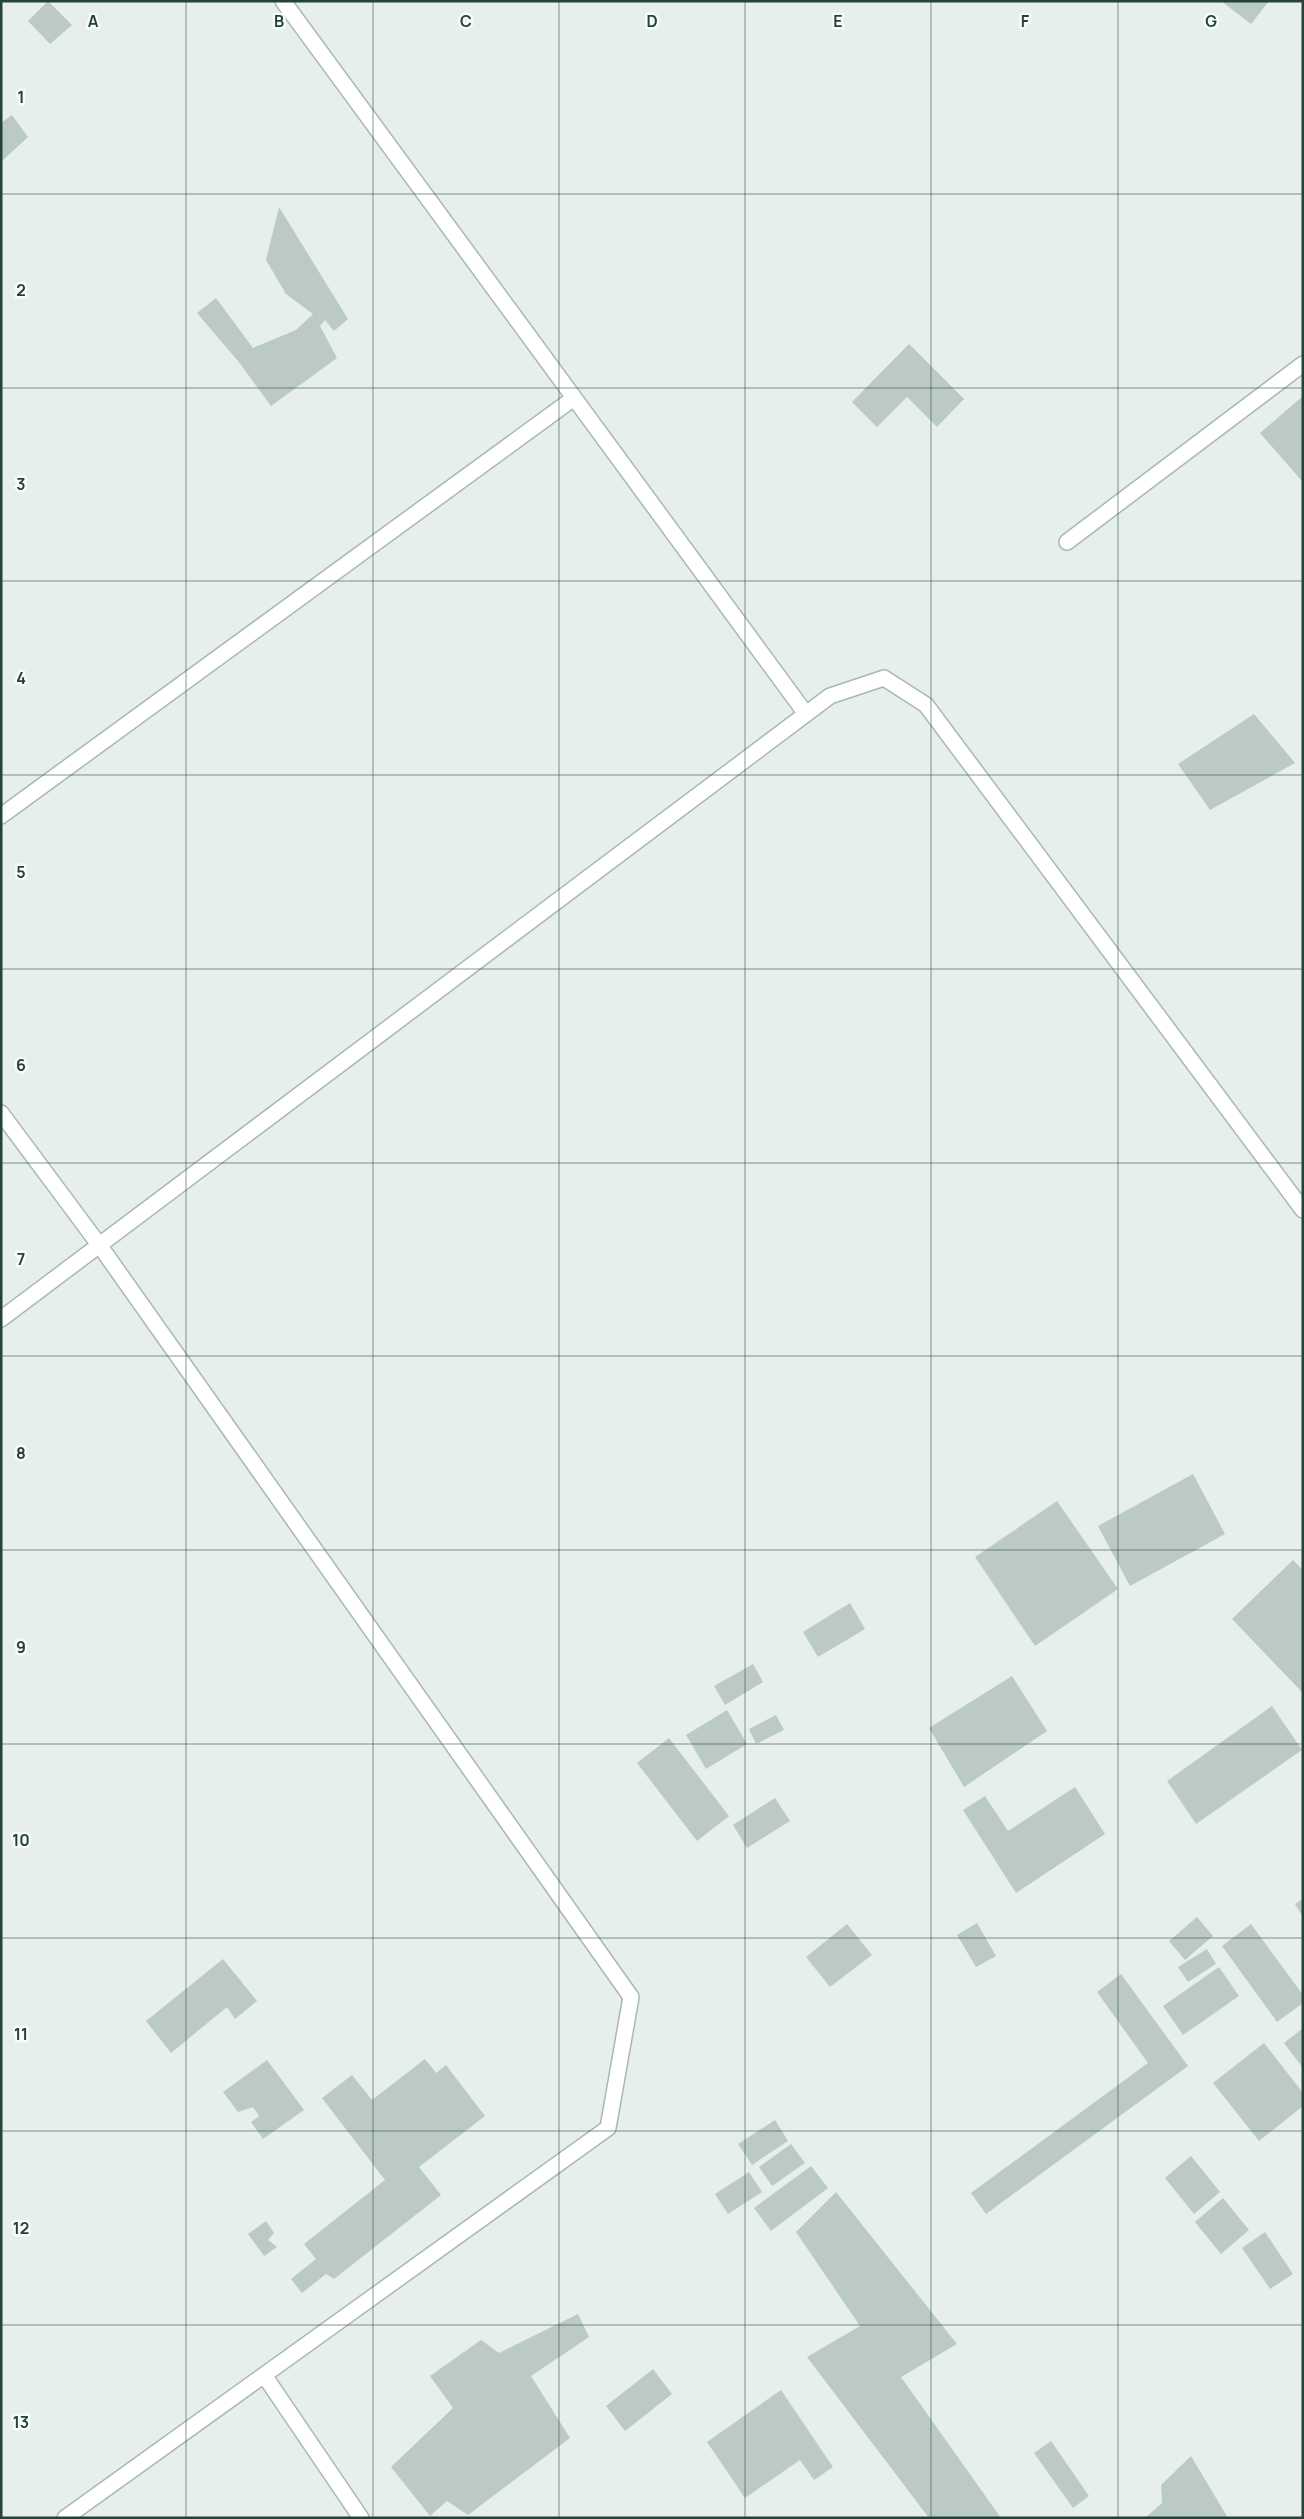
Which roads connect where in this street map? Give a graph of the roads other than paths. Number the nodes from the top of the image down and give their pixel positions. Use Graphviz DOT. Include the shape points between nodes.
graph roads {
  1 [pos="282,1"];
  2 [pos="1303,364"];
  3 [pos="574,398"];
  4 [pos="1067,542"];
  5 [pos="806,714"];
  6 [pos="1,816"];
  7 [pos="1,1114"];
  8 [pos="1303,1210"];
  9 [pos="100,1246"];
  10 [pos="1,1319"];
  11 [pos="264,2374"];
  12 [pos="65,2518"];
  13 [pos="361,2518"];
  1 -- 3 [label="street"];
  2 -- 4 [label="street"];
  3 -- 5 [label="street"];
  3 -- 6 [label="street"];
  5 -- 8 [label="street" via="830,696 884,678 926,705"];
  5 -- 9 [label="street"];
  7 -- 9 [label="street"];
  9 -- 10 [label="street"];
  9 -- 11 [label="street" via="631,1997 608,2128"];
  11 -- 12 [label="street"];
  11 -- 13 [label="street"];
}
